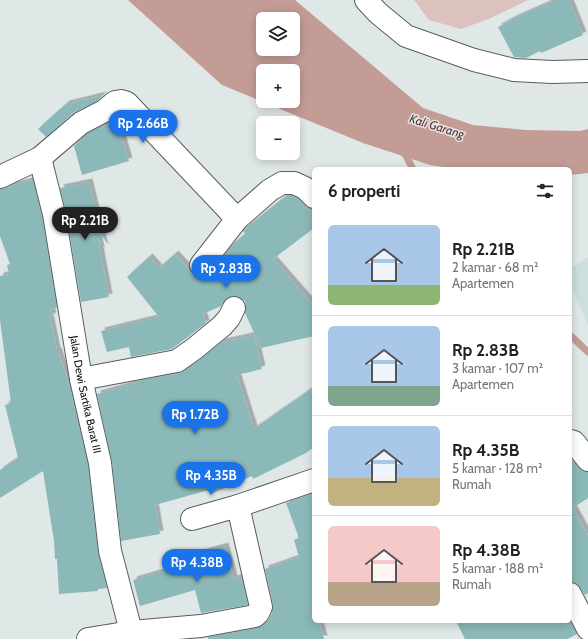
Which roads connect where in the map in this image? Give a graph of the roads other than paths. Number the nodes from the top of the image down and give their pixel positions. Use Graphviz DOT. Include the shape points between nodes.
graph roads {
  1 [pos="366,0"];
  2 [pos="588,71"];
  3 [pos="40,158"];
  4 [pos="0,177"];
  5 [pos="312,195"];
  6 [pos="237,219"];
  7 [pos="202,264"];
  8 [pos="234,308"];
  9 [pos="81,380"];
  10 [pos="572,442"];
  11 [pos="588,460"];
  12 [pos="312,481"];
  13 [pos="238,506"];
  14 [pos="192,519"];
  15 [pos="572,598"];
  16 [pos="588,629"];
  17 [pos="132,636"];
  18 [pos="88,639"];
  1 -- 2 [label="street" via="378,14 406,36 474,60 514,70"];
  3 -- 4 [label="street"];
  3 -- 6 [label="street" via="82,123 115,102 121,101 127,103"];
  3 -- 9 [label="street, Jalan Dewi Sartika Barat III" via="54,214"];
  5 -- 6 [label="street" via="294,183 282,183 270,190"];
  6 -- 7 [label="street"];
  8 -- 9 [label="street" via="222,326 177,361"];
  9 -- 17 [label="street, Jalan Dewi Sartika Barat III" via="100,463 110,551"];
  10 -- 11 [label="street"];
  12 -- 13 [label="street"];
  13 -- 14 [label="street"];
  13 -- 17 [label="street" via="261,607 258,612 251,617"];
  15 -- 16 [label="street"];
  17 -- 18 [label="street"];
}
